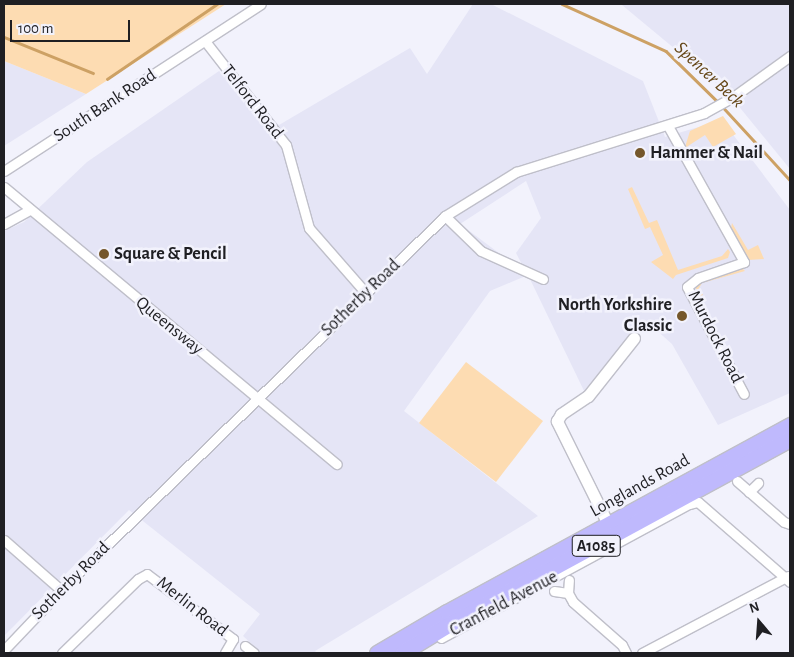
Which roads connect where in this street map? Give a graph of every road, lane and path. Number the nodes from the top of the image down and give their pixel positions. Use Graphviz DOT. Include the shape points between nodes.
graph roads {
  1 [pos="261,4"];
  2 [pos="205,41"];
  3 [pos="788,62"];
  4 [pos="668,126"];
  5 [pos="4,171"];
  6 [pos="4,187"];
  7 [pos="28,210"];
  8 [pos="445,216"];
  9 [pos="4,224"];
  10 [pos="543,279"];
  11 [pos="366,293"];
  12 [pos="634,338"];
  13 [pos="744,394"];
  14 [pos="258,399"];
  15 [pos="790,425"];
  16 [pos="790,439"];
  17 [pos="337,464"];
  18 [pos="737,481"];
  19 [pos="758,483"];
  20 [pos="749,492"];
  21 [pos="790,524"];
  22 [pos="611,531"];
  23 [pos="4,540"];
  24 [pos="788,578"];
  25 [pos="569,580"];
  26 [pos="61,590"];
  27 [pos="554,591"];
  28 [pos="568,593"];
  29 [pos="441,638"];
  30 [pos="245,646"];
  31 [pos="4,650"];
  32 [pos="62,653"];
  33 [pos="225,653"];
  34 [pos="254,653"];
  35 [pos="377,653"];
  36 [pos="402,653"];
  37 [pos="626,653"];
  38 [pos="642,653"];
  1 -- 2 [label="street, South Bank Road"];
  2 -- 5 [label="street, South Bank Road"];
  2 -- 11 [label="street, Telford Road" via="286,145 309,228"];
  3 -- 4 [label="street, Sotherby Road" via="713,109"];
  4 -- 8 [label="street, Sotherby Road" via="516,172"];
  4 -- 13 [label="street, Murdock Road" via="744,262 698,278 686,287"];
  6 -- 7 [label="street, Queensway"];
  7 -- 9 [label="street"];
  7 -- 14 [label="street, Queensway"];
  8 -- 10 [label="street" via="481,251"];
  8 -- 11 [label="street, Sotherby Road"];
  11 -- 14 [label="street, Sotherby Road"];
  12 -- 22 [label="street" via="588,396 561,414 557,422"];
  14 -- 17 [label="street, Queensway"];
  14 -- 26 [label="street, Sotherby Road"];
  15 -- 22 [label="main road, Longlands Road / A1085"];
  16 -- 22 [label="main road, Longlands Road / A1085"];
  18 -- 20 [label="street"];
  19 -- 20 [label="street"];
  20 -- 21 [label="street"];
  22 -- 35 [label="main road, Longlands Road / A1085" via="447,612"];
  22 -- 36 [label="main road, Longlands Road / A1085"];
  23 -- 26 [label="street"];
  24 -- 29 [label="street, Cranfield Avenue" via="698,502"];
  24 -- 38 [label="street"];
  25 -- 28 [label="street"];
  26 -- 31 [label="street, Sotherby Road"];
  27 -- 28 [label="street"];
  28 -- 37 [label="street" via="573,602 622,645"];
  30 -- 34 [label="street, Merlin Road"];
  32 -- 33 [label="street, Merlin Road" via="147,574 233,639"];
}
